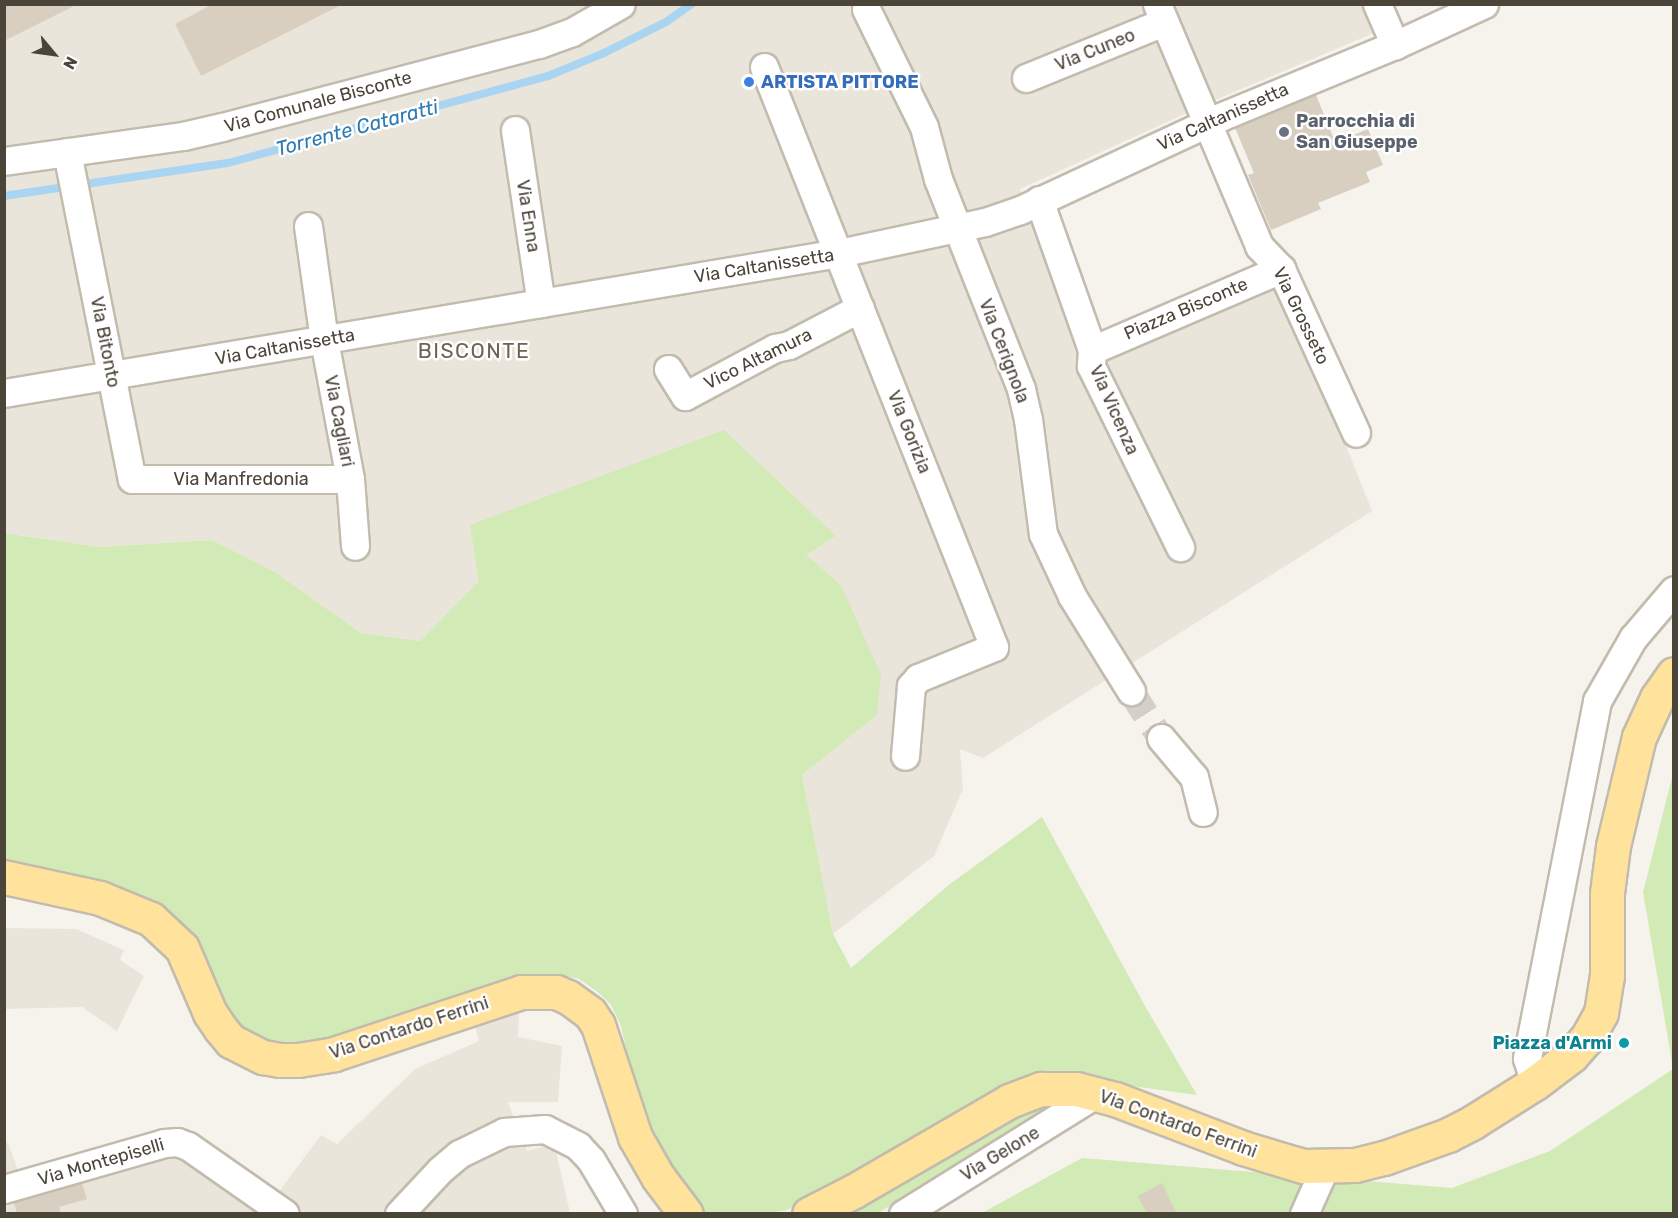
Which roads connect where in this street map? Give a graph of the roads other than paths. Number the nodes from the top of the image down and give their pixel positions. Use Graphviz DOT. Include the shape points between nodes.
graph roads {
  1 [pos="621,4"];
  2 [pos="1377,4"];
  3 [pos="1484,4"];
  4 [pos="866,9"];
  5 [pos="1160,13"];
  6 [pos="1395,45"];
  7 [pos="764,67"];
  8 [pos="1026,78"];
  9 [pos="1208,123"];
  10 [pos="514,130"];
  11 [pos="4,161"];
  12 [pos="69,162"];
  13 [pos="1039,200"];
  14 [pos="308,226"];
  15 [pos="957,228"];
  16 [pos="839,253"];
  17 [pos="1281,269"];
  18 [pos="541,303"];
  19 [pos="860,308"];
  20 [pos="324,340"];
  21 [pos="1092,350"];
  22 [pos="668,369"];
  23 [pos="112,377"];
  24 [pos="4,393"];
  25 [pos="1356,433"];
  26 [pos="132,479"];
  27 [pos="350,479"];
  28 [pos="355,546"];
  29 [pos="1180,547"];
  30 [pos="1674,590"];
  31 [pos="1674,674"];
  32 [pos="1131,691"];
  33 [pos="1161,738"];
  34 [pos="905,756"];
  35 [pos="1203,812"];
  36 [pos="4,877"];
  37 [pos="1535,1083"];
  38 [pos="1096,1094"];
  39 [pos="1326,1167"];
  40 [pos="4,1190"];
  41 [pos="285,1214"];
  42 [pos="399,1214"];
  43 [pos="623,1214"];
  44 [pos="686,1214"];
  45 [pos="809,1214"];
  46 [pos="903,1214"];
  47 [pos="1304,1214"];
  1 -- 12 [label="street, Via Comunale Bisconte" via="572,33 538,44 222,127"];
  2 -- 6 [label="street"];
  3 -- 6 [label="street, Via Caltanissetta"];
  4 -- 15 [label="street, Via Cerignola" via="924,127"];
  5 -- 8 [label="street, Via Cuneo"];
  5 -- 9 [label="street, Via Grosseto"];
  6 -- 9 [label="street, Via Caltanissetta"];
  7 -- 16 [label="street, Via Gorizia"];
  9 -- 13 [label="street, Via Caltanissetta"];
  9 -- 17 [label="street, Via Grosseto" via="1260,246"];
  10 -- 18 [label="street, Via Enna"];
  11 -- 12 [label="street, Via Comunale Bisconte"];
  12 -- 23 [label="street, Via Bitonto"];
  13 -- 15 [label="street, Via Caltanissetta" via="1020,210"];
  13 -- 21 [label="street, Via Vicenza"];
  14 -- 20 [label="street, Via Cagliari"];
  15 -- 16 [label="street, Via Caltanissetta"];
  15 -- 32 [label="street, Via Cerignola" via="1021,389 1043,534 1072,596"];
  16 -- 18 [label="street, Via Caltanissetta"];
  16 -- 19 [label="street, Via Gorizia"];
  17 -- 21 [label="street, Piazza Bisconte"];
  17 -- 25 [label="street, Via Grosseto"];
  18 -- 20 [label="street, Via Caltanissetta"];
  19 -- 22 [label="street, Vico Altamura" via="685,396"];
  19 -- 34 [label="street, Via Gorizia" via="994,647 918,678 911,686"];
  20 -- 23 [label="street, Via Caltanissetta"];
  20 -- 27 [label="street, Via Cagliari"];
  21 -- 29 [label="street, Via Vicenza" via="1091,366"];
  23 -- 24 [label="street, Via Caltanissetta"];
  23 -- 26 [label="street, Via Bitonto"];
  26 -- 27 [label="street, Via Manfredonia"];
  27 -- 28 [label="street, Via Cagliari"];
  30 -- 37 [label="street" via="1633,638 1598,702 1527,1058"];
  31 -- 37 [label="main road, Via Contardo Ferrini" via="1657,698 1640,737 1613,846 1607,893 1608,976 1601,1013 1572,1055"];
  33 -- 35 [label="street" via="1194,777"];
  36 -- 44 [label="main road, Via Contardo Ferrini" via="100,898 151,919 182,948 210,1013 231,1041 280,1060 334,1054 521,992 556,992 568,997 590,1013 598,1025 635,1137"];
  37 -- 39 [label="main road, Via Contardo Ferrini" via="1448,1135 1383,1158"];
  38 -- 39 [label="main road, Via Contardo Ferrini" via="1277,1159"];
  38 -- 45 [label="main road, Via Contardo Ferrini" via="1056,1087 1027,1092"];
  38 -- 46 [label="street, Via Gelone"];
  39 -- 47 [label="street"];
  40 -- 41 [label="street, Via Montepiselli" via="177,1142"];
  42 -- 43 [label="street" via="459,1154 504,1132 545,1129 578,1146 591,1160"];
}
